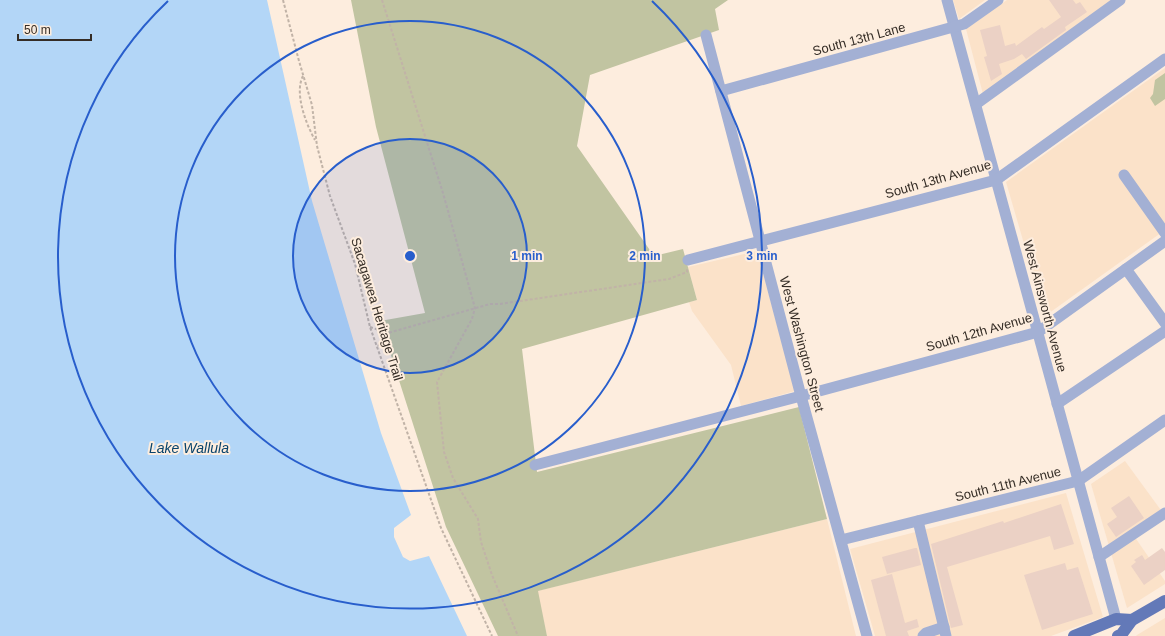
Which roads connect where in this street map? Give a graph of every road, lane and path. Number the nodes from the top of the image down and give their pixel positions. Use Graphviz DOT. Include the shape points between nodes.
graph roads {
  1 [pos="284,0"];
  2 [pos="382,0"];
  3 [pos="947,0"];
  4 [pos="998,0"];
  5 [pos="1120,0"];
  6 [pos="955,27"];
  7 [pos="706,34"];
  8 [pos="1165,59"];
  9 [pos="303,75"];
  10 [pos="721,91"];
  11 [pos="976,104"];
  12 [pos="316,141"];
  13 [pos="1124,175"];
  14 [pos="996,180"];
  15 [pos="1165,233"];
  16 [pos="1165,241"];
  17 [pos="761,242"];
  18 [pos="688,260"];
  19 [pos="1126,268"];
  20 [pos="475,308"];
  21 [pos="1165,323"];
  22 [pos="370,327"];
  23 [pos="1165,331"];
  24 [pos="1038,332"];
  25 [pos="388,333"];
  26 [pos="377,346"];
  27 [pos="801,396"];
  28 [pos="1058,404"];
  29 [pos="1165,420"];
  30 [pos="535,465"];
  31 [pos="1078,481"];
  32 [pos="1165,513"];
  33 [pos="918,521"];
  34 [pos="841,540"];
  35 [pos="1099,557"];
  36 [pos="1165,601"];
  37 [pos="1116,619"];
  38 [pos="1132,620"];
  39 [pos="945,632"];
  40 [pos="492,636"];
  41 [pos="518,636"];
  42 [pos="867,636"];
  43 [pos="923,636"];
  44 [pos="1074,636"];
  45 [pos="1120,636"];
  1 -- 9 [label="path, Sacagawea Heritage Trail"];
  2 -- 20 [label="path" via="443,193"];
  3 -- 6 [label="street, West Ainsworth Avenue"];
  4 -- 6 [label="street, South 13th Lane" via="964,24"];
  5 -- 11 [label="street"];
  6 -- 10 [label="street, South 13th Lane"];
  6 -- 11 [label="street, West Ainsworth Avenue"];
  7 -- 10 [label="street, West Washington Street"];
  8 -- 14 [label="street, South 13th Avenue"];
  9 -- 12 [label="path, Sacagawea Heritage Trail" via="312,105"];
  9 -- 12 [label="path" via="299,90 305,119"];
  10 -- 17 [label="street, West Washington Street"];
  11 -- 14 [label="street, West Ainsworth Avenue"];
  12 -- 22 [label="path, Sacagawea Heritage Trail" via="330,196 355,264"];
  13 -- 15 [label="street"];
  14 -- 17 [label="street, South 13th Avenue"];
  14 -- 24 [label="street, West Ainsworth Avenue"];
  16 -- 19 [label="street, South 12th Avenue"];
  17 -- 18 [label="street, South 13th Avenue"];
  17 -- 27 [label="street, West Washington Street"];
  18 -- 20 [label="path" via="687,272 670,279"];
  19 -- 21 [label="street"];
  19 -- 24 [label="street, South 12th Avenue"];
  20 -- 25 [label="path"];
  20 -- 41 [label="path" via="472,319 437,382 444,452 453,478 478,519 481,542 492,575"];
  22 -- 25 [label="path"];
  22 -- 26 [label="path, Sacagawea Heritage Trail"];
  23 -- 28 [label="street"];
  24 -- 27 [label="street, South 12th Avenue"];
  24 -- 28 [label="street, West Ainsworth Avenue"];
  25 -- 26 [label="path"];
  26 -- 40 [label="path, Sacagawea Heritage Trail" via="441,528"];
  27 -- 30 [label="street, South 12th Avenue"];
  27 -- 34 [label="street, West Washington Street"];
  28 -- 31 [label="street, West Ainsworth Avenue"];
  29 -- 31 [label="street, South 11th Avenue"];
  31 -- 33 [label="street, South 11th Avenue"];
  31 -- 35 [label="street, West Ainsworth Avenue"];
  32 -- 35 [label="street"];
  33 -- 34 [label="street, South 11th Avenue"];
  33 -- 39 [label="street"];
  34 -- 42 [label="street, West Washington Street"];
  35 -- 37 [label="street, West Ainsworth Avenue"];
  36 -- 38 [label="main road"];
  37 -- 38 [label="main road"];
  37 -- 44 [label="main road"];
  37 -- 45 [label="main road"];
  38 -- 45 [label="main road"];
  39 -- 43 [label="street" via="926,633"];
}
